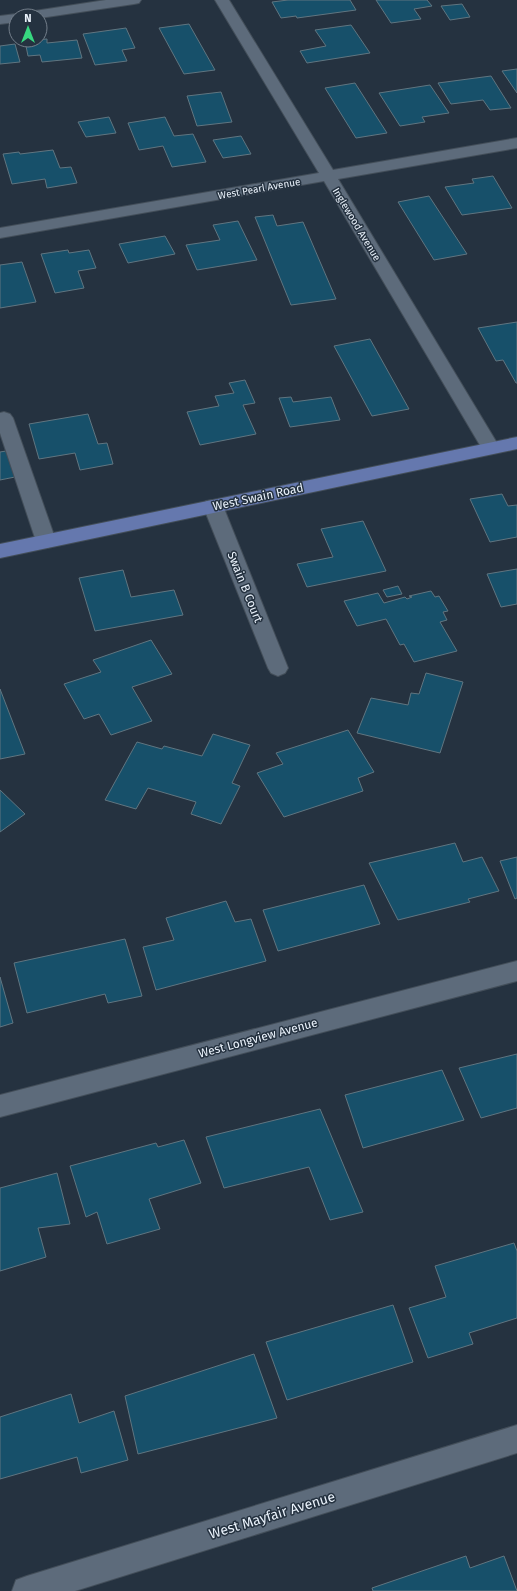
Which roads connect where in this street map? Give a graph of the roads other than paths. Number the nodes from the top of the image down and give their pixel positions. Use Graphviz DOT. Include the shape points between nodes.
graph roads {
  1 [pos="134,0"];
  2 [pos="222,0"];
  3 [pos="48,13"];
  4 [pos="517,143"];
  5 [pos="328,175"];
  6 [pos="0,233"];
  7 [pos="4,418"];
  8 [pos="517,443"];
  9 [pos="491,448"];
  10 [pos="213,506"];
  11 [pos="46,541"];
  12 [pos="0,551"];
  13 [pos="278,668"];
  14 [pos="517,971"];
  15 [pos="0,1106"];
  16 [pos="517,1439"];
  17 [pos="27,1591"];
  1 -- 3 [label="street"];
  2 -- 5 [label="street, Inglewood Avenue"];
  4 -- 5 [label="street, West Pearl Avenue"];
  5 -- 6 [label="street, West Pearl Avenue"];
  5 -- 9 [label="street, Inglewood Avenue"];
  7 -- 11 [label="street"];
  8 -- 9 [label="main road, West Swain Road"];
  9 -- 10 [label="main road, West Swain Road"];
  10 -- 11 [label="main road, West Swain Road"];
  10 -- 13 [label="street, Swain B Court"];
  11 -- 12 [label="main road, West Swain Road"];
  14 -- 15 [label="street, West Longview Avenue"];
  16 -- 17 [label="street, West Mayfair Avenue"];
}
